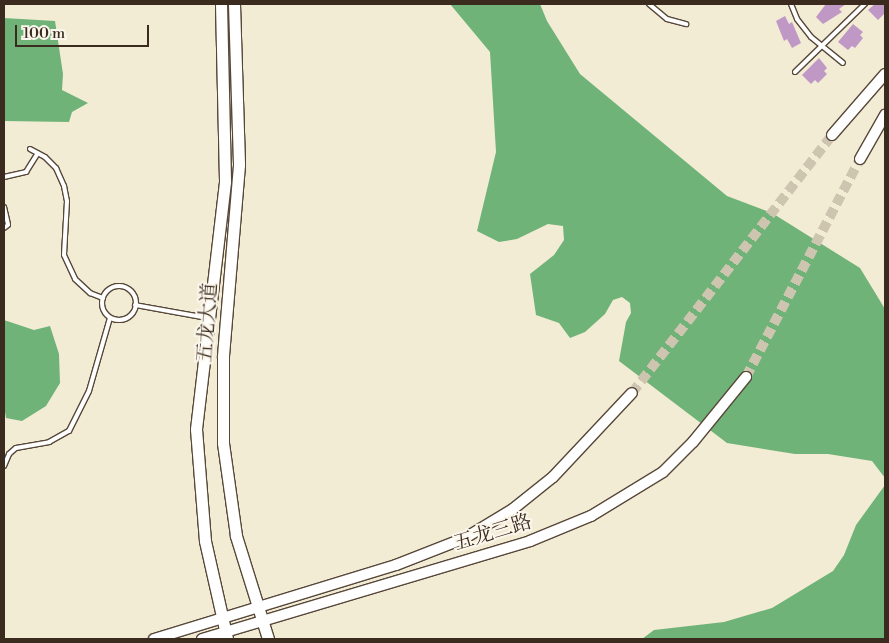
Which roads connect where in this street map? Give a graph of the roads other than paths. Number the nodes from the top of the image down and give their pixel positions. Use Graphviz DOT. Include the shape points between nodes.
graph roads {
  1 [pos="221,4"];
  2 [pos="234,4"];
  3 [pos="649,4"];
  4 [pos="792,4"];
  5 [pos="865,4"];
  6 [pos="686,24"];
  7 [pos="821,45"];
  8 [pos="843,63"];
  9 [pos="795,72"];
  10 [pos="885,74"];
  11 [pos="885,115"];
  12 [pos="832,135"];
  13 [pos="30,149"];
  14 [pos="38,153"];
  15 [pos="860,159"];
  16 [pos="4,177"];
  17 [pos="4,207"];
  18 [pos="4,228"];
  19 [pos="103,298"];
  20 [pos="135,305"];
  21 [pos="110,318"];
  22 [pos="210,319"];
  23 [pos="746,377"];
  24 [pos="632,393"];
  25 [pos="4,466"];
  26 [pos="256,605"];
  27 [pos="222,618"];
  28 [pos="261,622"];
  29 [pos="227,636"];
  30 [pos="154,639"];
  31 [pos="202,639"];
  32 [pos="268,639"];
  1 -- 22 [label="main road, 五龙大道" via="225,182"];
  2 -- 26 [label="main road, 五龙大道" via="240,165 223,357 223,443 236,536"];
  3 -- 6 [label="lane" via="667,19"];
  4 -- 7 [label="lane" via="797,19"];
  5 -- 7 [label="lane"];
  7 -- 8 [label="lane"];
  7 -- 9 [label="lane"];
  10 -- 12 [label="main road"];
  11 -- 15 [label="main road"];
  13 -- 14 [label="lane"];
  14 -- 16 [label="lane" via="26,172"];
  14 -- 19 [label="lane" via="56,168 64,186 67,201 64,256 75,279"];
  17 -- 18 [label="lane" via="8,225"];
  19 -- 20 [label="lane" via="109,289 120,286 130,290"];
  19 -- 21 [label="lane" via="103,309"];
  20 -- 21 [label="lane" via="126,318"];
  20 -- 22 [label="lane"];
  21 -- 25 [label="lane" via="89,392 69,431 49,442 16,448"];
  22 -- 27 [label="main road, 五龙大道" via="196,429 204,541"];
  23 -- 28 [label="main road, 五龙三路" via="693,442 663,472 591,516 530,541"];
  24 -- 26 [label="main road, 五龙三路" via="553,477 514,509 465,538 396,564"];
  26 -- 27 [label="main road, 五龙三路"];
  26 -- 28 [label="main road, 五龙大道"];
  27 -- 29 [label="main road, 五龙大道"];
  27 -- 30 [label="main road, 五龙三路"];
  28 -- 29 [label="main road, 五龙三路"];
  28 -- 32 [label="main road, 五龙大道"];
  29 -- 31 [label="main road, 五龙三路"];
}
